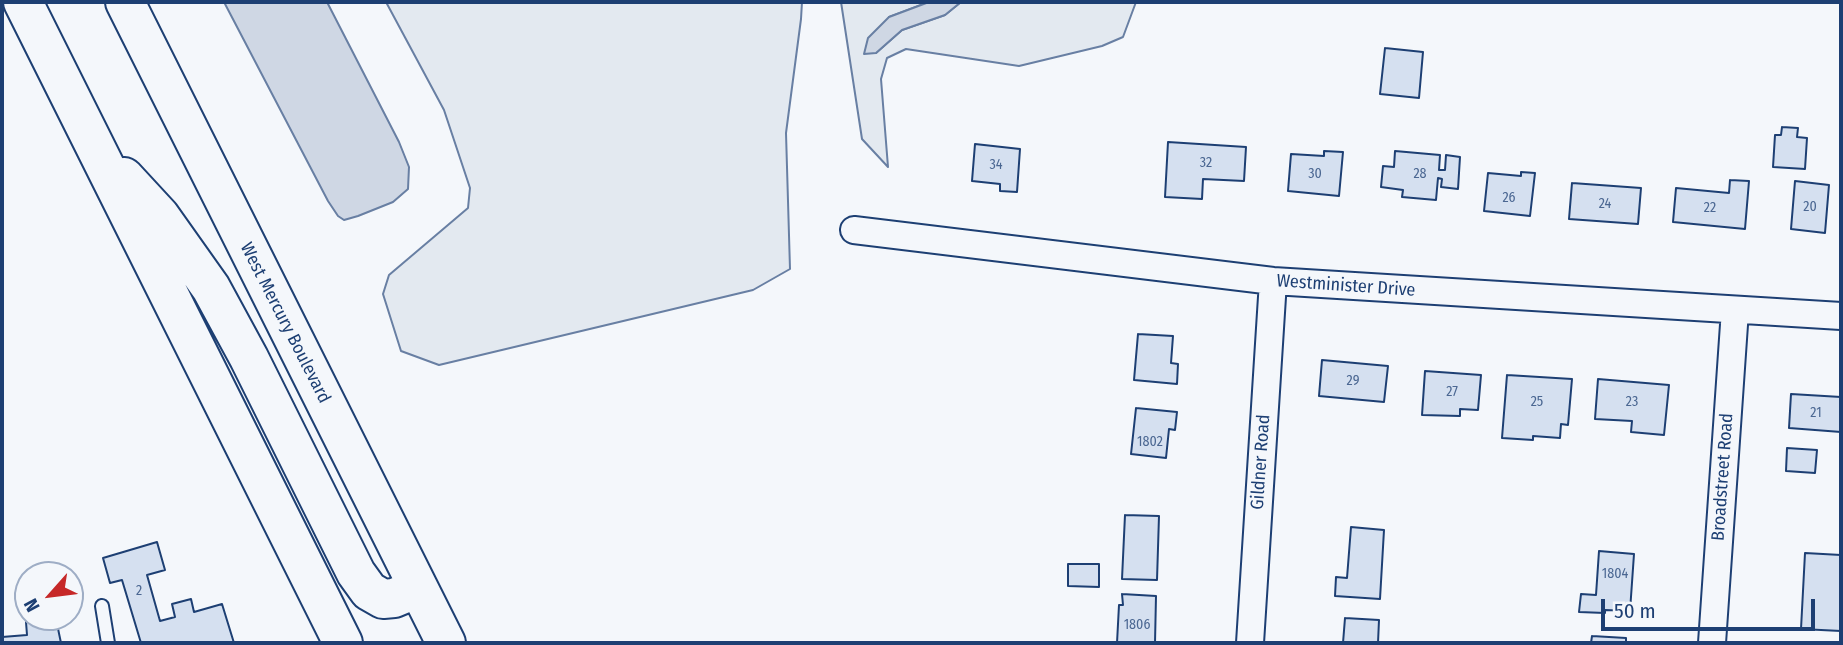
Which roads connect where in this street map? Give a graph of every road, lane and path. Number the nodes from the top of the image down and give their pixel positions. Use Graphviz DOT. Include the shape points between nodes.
graph roads {
  1 [pos="23,2"];
  2 [pos="125,2"];
  3 [pos="94,145"];
  4 [pos="854,230"];
  5 [pos="1273,281"];
  6 [pos="1735,310"];
  7 [pos="1841,316"];
  8 [pos="418,588"];
  9 [pos="102,606"];
  10 [pos="108,643"];
  11 [pos="343,643"];
  12 [pos="446,643"];
  13 [pos="1250,643"];
  14 [pos="1712,643"];
  1 -- 3 [label="main road"];
  2 -- 8 [label="main road, West Mercury Boulevard"];
  3 -- 8 [label="main road" via="160,216 211,288 369,591 383,599"];
  3 -- 11 [label="main road"];
  4 -- 5 [label="street, Westminister Drive"];
  5 -- 6 [label="street, Westminister Drive"];
  5 -- 13 [label="street, Gildner Road"];
  6 -- 7 [label="street, Westminister Drive"];
  6 -- 14 [label="street, Broadstreet Road"];
  8 -- 12 [label="main road, West Mercury Boulevard"];
  9 -- 10 [label="lane"];
}
